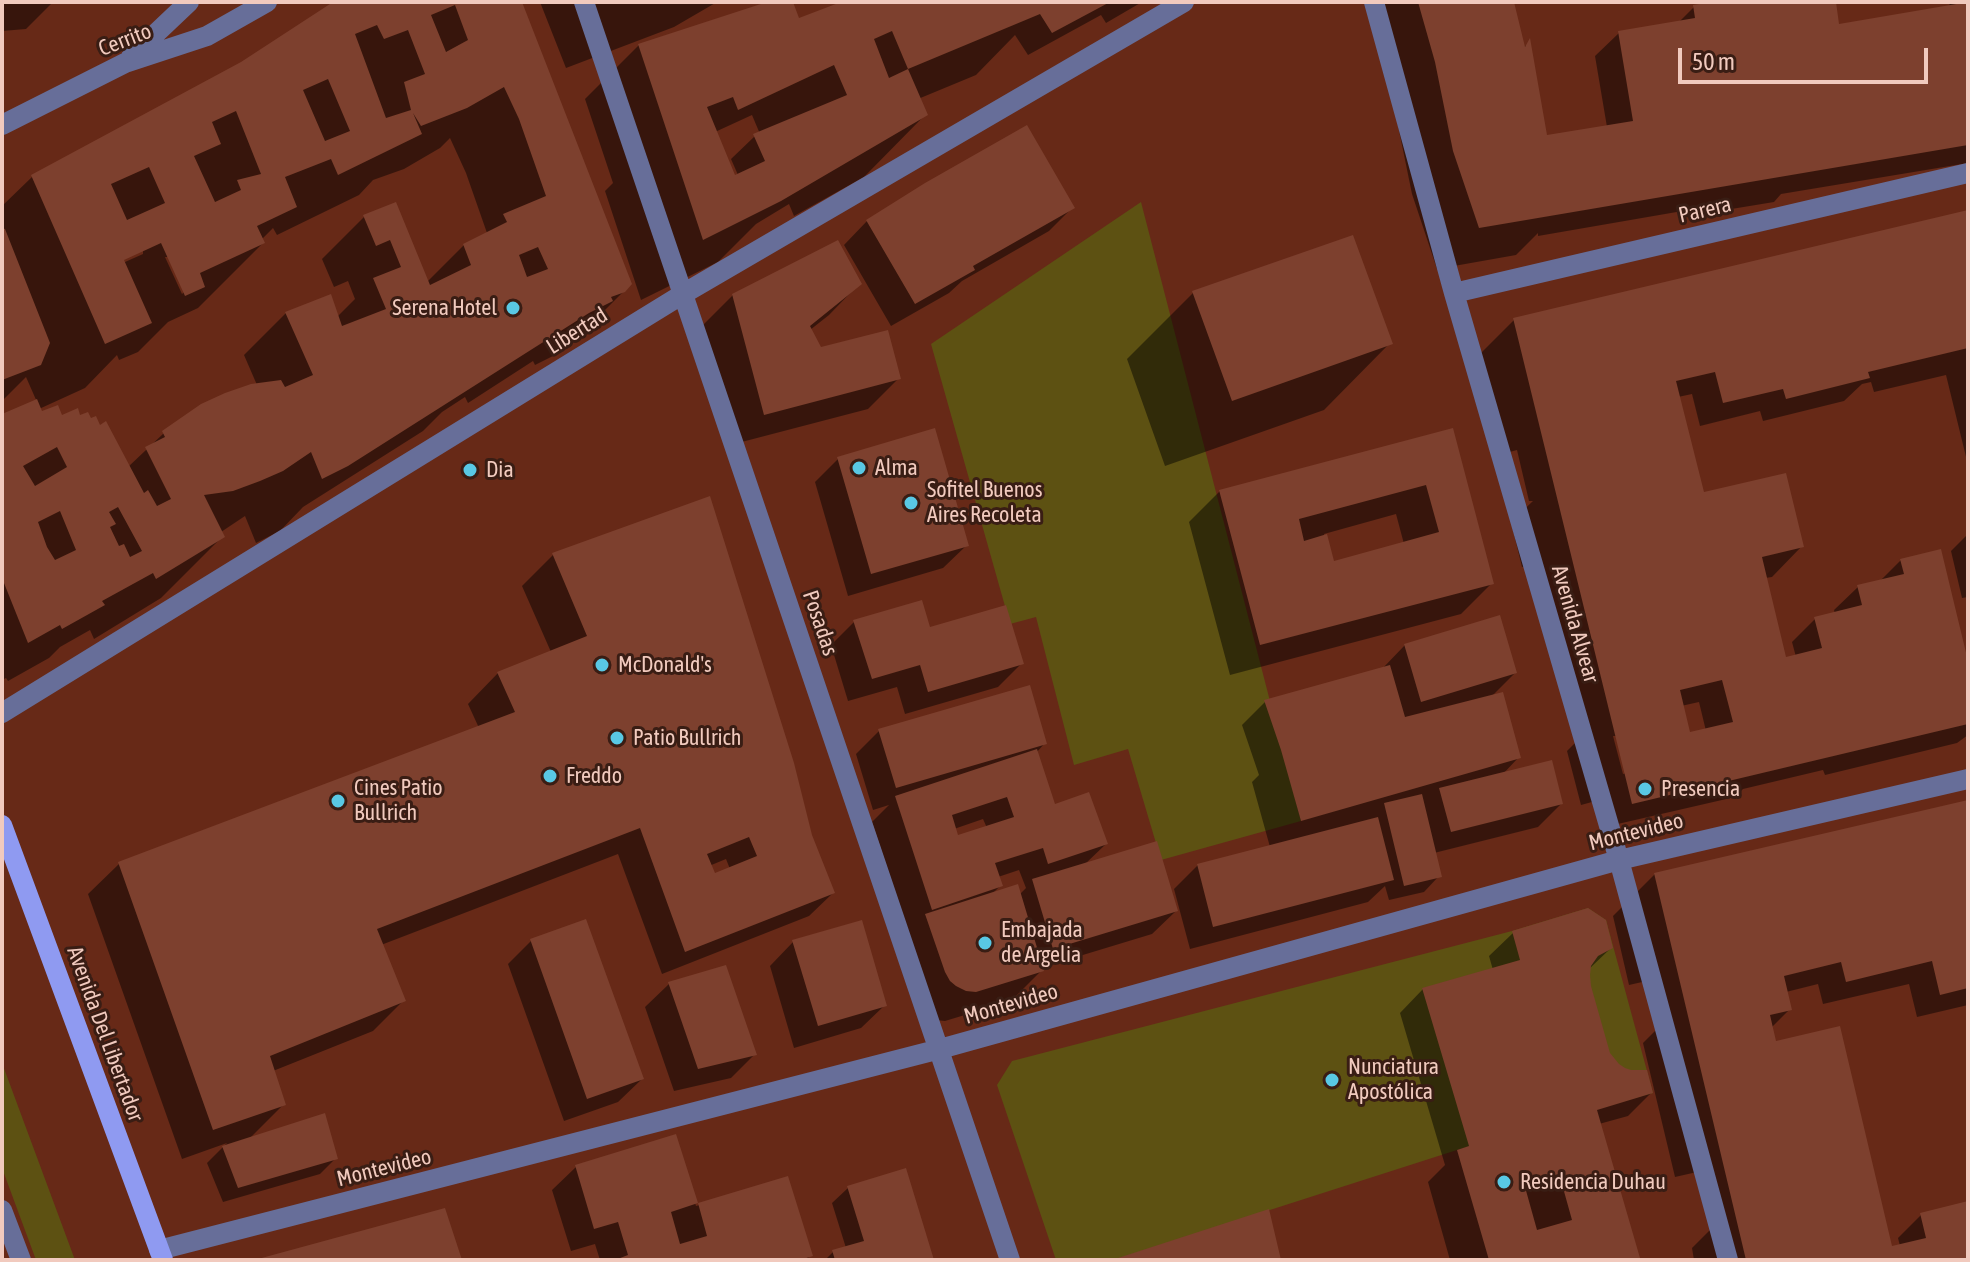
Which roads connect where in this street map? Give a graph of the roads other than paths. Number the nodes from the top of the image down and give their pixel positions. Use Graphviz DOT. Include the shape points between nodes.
graph roads {
  1 [pos="189,2"];
  2 [pos="267,2"];
  3 [pos="584,2"];
  4 [pos="1184,2"];
  5 [pos="1374,2"];
  6 [pos="125,63"];
  7 [pos="2,125"];
  8 [pos="1968,173"];
  9 [pos="1454,293"];
  10 [pos="683,294"];
  11 [pos="2,713"];
  12 [pos="1968,779"];
  13 [pos="2,825"];
  14 [pos="1619,860"];
  15 [pos="940,1049"];
  16 [pos="2,1210"];
  17 [pos="161,1255"];
  18 [pos="21,1260"];
  19 [pos="1010,1260"];
  20 [pos="1728,1260"];
  1 -- 6 [label="street"];
  2 -- 6 [label="street, Cerrito" via="207,36"];
  3 -- 10 [label="street, Posadas"];
  4 -- 10 [label="street, Libertad"];
  5 -- 9 [label="street, Avenida Alvear"];
  6 -- 7 [label="street, Cerrito"];
  8 -- 9 [label="street, Parera"];
  9 -- 14 [label="street, Avenida Alvear"];
  10 -- 11 [label="street, Libertad"];
  10 -- 15 [label="street, Posadas"];
  12 -- 14 [label="street, Montevideo"];
  13 -- 17 [label="main road, Avenida Del Libertador"];
  14 -- 15 [label="street, Montevideo"];
  14 -- 20 [label="street, Avenida Alvear"];
  15 -- 17 [label="street, Montevideo"];
  15 -- 19 [label="street, Posadas"];
  16 -- 18 [label="street"];
}
